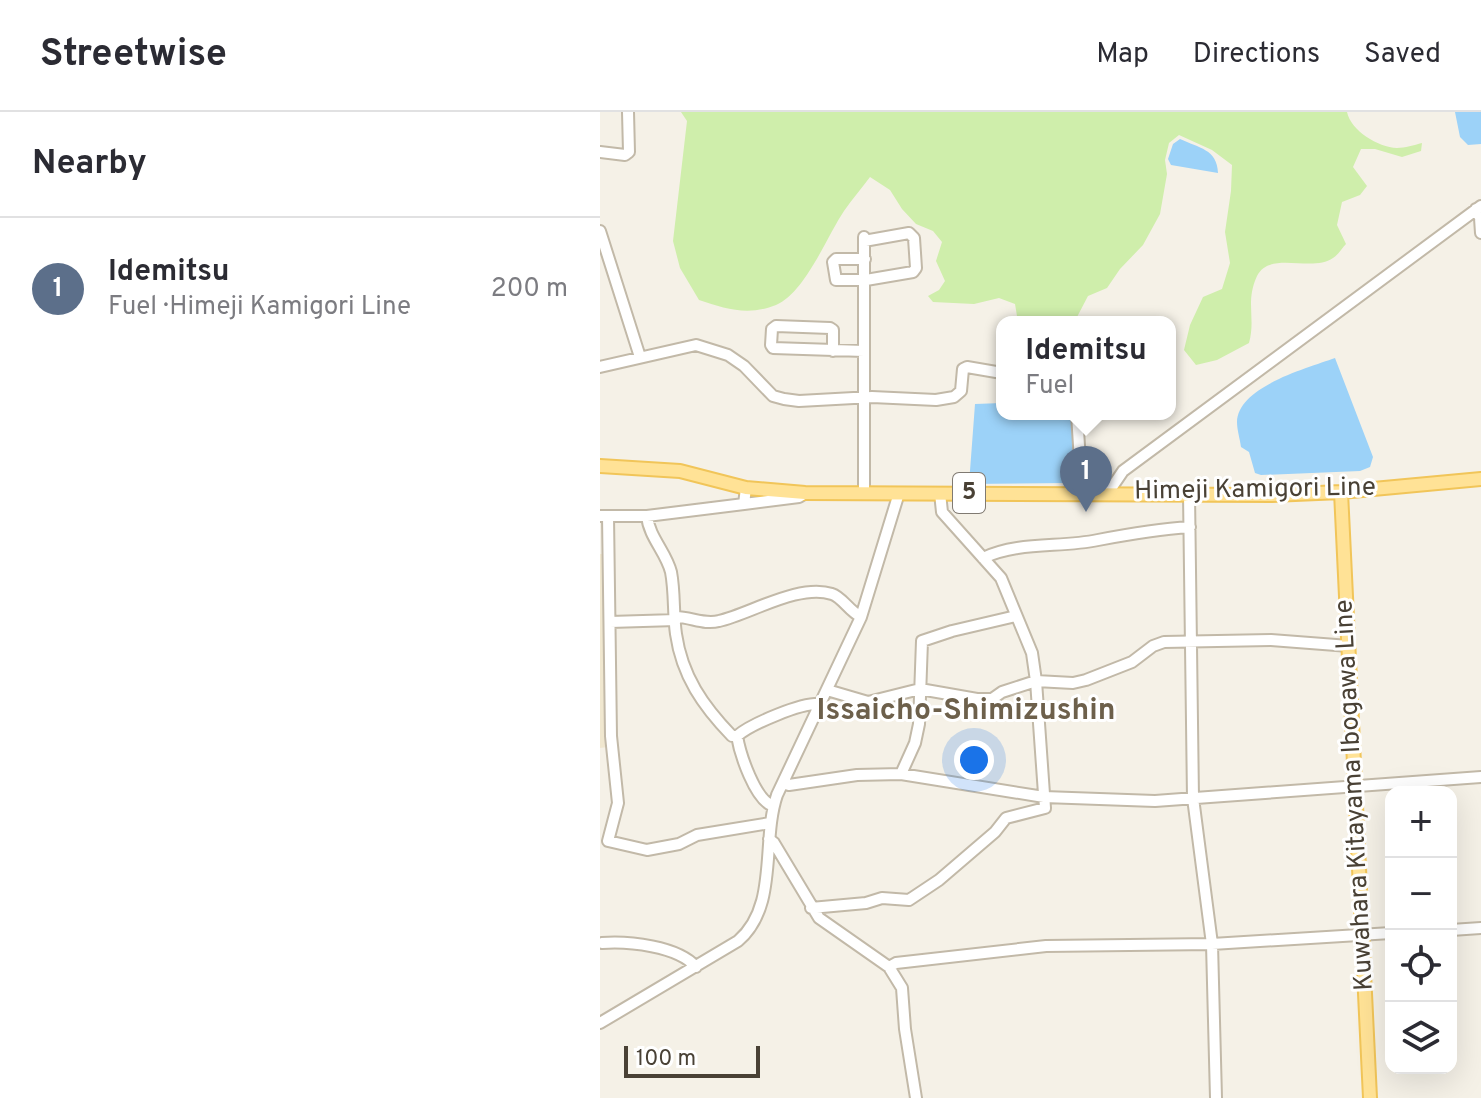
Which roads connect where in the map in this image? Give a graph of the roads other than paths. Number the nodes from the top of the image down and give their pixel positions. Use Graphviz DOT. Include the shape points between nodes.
graph roads {
  1 [pos="628,112"];
  2 [pos="600,152"];
  3 [pos="1478,208"];
  4 [pos="600,231"];
  5 [pos="1481,233"];
  6 [pos="865,259"];
  7 [pos="866,280"];
  8 [pos="833,351"];
  9 [pos="864,351"];
  10 [pos="640,357"];
  11 [pos="600,367"];
  12 [pos="996,372"];
  13 [pos="863,398"];
  14 [pos="1077,420"];
  15 [pos="600,466"];
  16 [pos="1481,479"];
  17 [pos="746,488"];
  18 [pos="1341,492"];
  19 [pos="805,493"];
  20 [pos="864,493"];
  21 [pos="899,493"];
  22 [pos="940,493"];
  23 [pos="1082,493"];
  24 [pos="1108,493"];
  25 [pos="1189,494"];
  26 [pos="744,504"];
  27 [pos="604,516"];
  28 [pos="647,516"];
  29 [pos="1190,527"];
  30 [pos="983,558"];
  31 [pos="1016,616"];
  32 [pos="861,617"];
  33 [pos="676,618"];
  34 [pos="610,622"];
  35 [pos="1191,642"];
  36 [pos="1349,646"];
  37 [pos="1036,681"];
  38 [pos="920,689"];
  39 [pos="827,690"];
  40 [pos="821,704"];
  41 [pos="737,736"];
  42 [pos="901,774"];
  43 [pos="1481,777"];
  44 [pos="783,783"];
  45 [pos="1356,786"];
  46 [pos="1044,797"];
  47 [pos="1193,798"];
  48 [pos="773,806"];
  49 [pos="770,823"];
  50 [pos="769,839"];
  51 [pos="811,908"];
  52 [pos="1481,928"];
  53 [pos="1457,930"];
  54 [pos="1385,933"];
  55 [pos="1362,934"];
  56 [pos="602,943"];
  57 [pos="1212,944"];
  58 [pos="696,967"];
  59 [pos="889,967"];
  60 [pos="600,1023"];
  61 [pos="916,1098"];
  62 [pos="1216,1098"];
  63 [pos="1370,1098"];
  1 -- 2 [label="street" via="629,152"];
  3 -- 5 [label="street"];
  3 -- 24 [label="street" via="1123,471"];
  4 -- 10 [label="street"];
  6 -- 7 [label="street"];
  6 -- 7 [label="street" via="833,262 836,280"];
  6 -- 7 [label="street" via="864,239 909,233 914,238 913,272"];
  7 -- 9 [label="street"];
  8 -- 8 [label="street" via="830,328 772,329 773,348"];
  8 -- 9 [label="street"];
  9 -- 13 [label="street"];
  10 -- 11 [label="street"];
  10 -- 13 [label="street" via="683,347 710,348 744,366 773,396 799,401"];
  12 -- 13 [label="street" via="963,369 961,391 954,397"];
  13 -- 20 [label="street"];
  14 -- 23 [label="street"];
  15 -- 17 [label="main road, Himeji Kamigori Line / 5" via="680,471"];
  16 -- 18 [label="main road, Himeji Kamigori Line / 5"];
  17 -- 19 [label="main road, Himeji Kamigori Line / 5"];
  17 -- 26 [label="street"];
  18 -- 25 [label="main road, Himeji Kamigori Line / 5"];
  18 -- 36 [label="main road, Kuwahara Kitayama Ibogawa Line"];
  19 -- 20 [label="main road, Himeji Kamigori Line / 5"];
  19 -- 26 [label="street"];
  20 -- 21 [label="main road, Himeji Kamigori Line / 5"];
  21 -- 22 [label="main road, Himeji Kamigori Line / 5"];
  21 -- 32 [label="street"];
  22 -- 23 [label="main road, Himeji Kamigori Line / 5"];
  22 -- 30 [label="street" via="942,512"];
  23 -- 24 [label="main road, Himeji Kamigori Line / 5"];
  24 -- 25 [label="main road, Himeji Kamigori Line / 5"];
  25 -- 29 [label="street"];
  26 -- 28 [label="street"];
  27 -- 28 [label="street"];
  27 -- 34 [label="street"];
  28 -- 33 [label="street" via="670,569"];
  29 -- 30 [label="street" via="1014,548"];
  29 -- 35 [label="street"];
  30 -- 31 [label="street" via="1001,578"];
  31 -- 37 [label="street" via="1032,653"];
  31 -- 38 [label="street" via="922,641"];
  32 -- 33 [label="street" via="838,597 822,593 763,603 717,622"];
  32 -- 39 [label="street"];
  33 -- 34 [label="street"];
  33 -- 41 [label="street" via="679,650 692,686 708,711"];
  34 -- 49 [label="street" via="611,736 618,803 608,841 647,850"];
  35 -- 36 [label="street" via="1271,640"];
  35 -- 37 [label="street" via="1164,642 1086,680"];
  35 -- 47 [label="street"];
  36 -- 45 [label="main road, Kuwahara Kitayama Ibogawa Line"];
  37 -- 38 [label="street" via="992,699"];
  37 -- 46 [label="street"];
  38 -- 39 [label="street" via="868,702"];
  38 -- 42 [label="street" via="915,743"];
  39 -- 40 [label="street"];
  40 -- 41 [label="street" via="787,711"];
  40 -- 44 [label="street"];
  41 -- 48 [label="street" via="758,795"];
  42 -- 44 [label="street"];
  42 -- 46 [label="street"];
  43 -- 45 [label="street"];
  44 -- 48 [label="street"];
  45 -- 47 [label="street"];
  45 -- 55 [label="main road, Kuwahara Kitayama Ibogawa Line"];
  46 -- 47 [label="street"];
  46 -- 51 [label="street" via="1045,808 1006,818 939,880 909,900 882,898"];
  47 -- 57 [label="street"];
  48 -- 49 [label="street"];
  49 -- 50 [label="street"];
  50 -- 51 [label="street"];
  50 -- 58 [label="street" via="763,900 751,930"];
  51 -- 59 [label="street"];
  52 -- 53 [label="street"];
  54 -- 55 [label="street"];
  55 -- 57 [label="street"];
  55 -- 63 [label="main road, Kuwahara Kitayama Ibogawa Line"];
  56 -- 58 [label="street" via="638,943 676,953"];
  57 -- 59 [label="street" via="1046,946"];
  57 -- 62 [label="street"];
  58 -- 60 [label="street"];
  59 -- 61 [label="street" via="902,988"];
}
